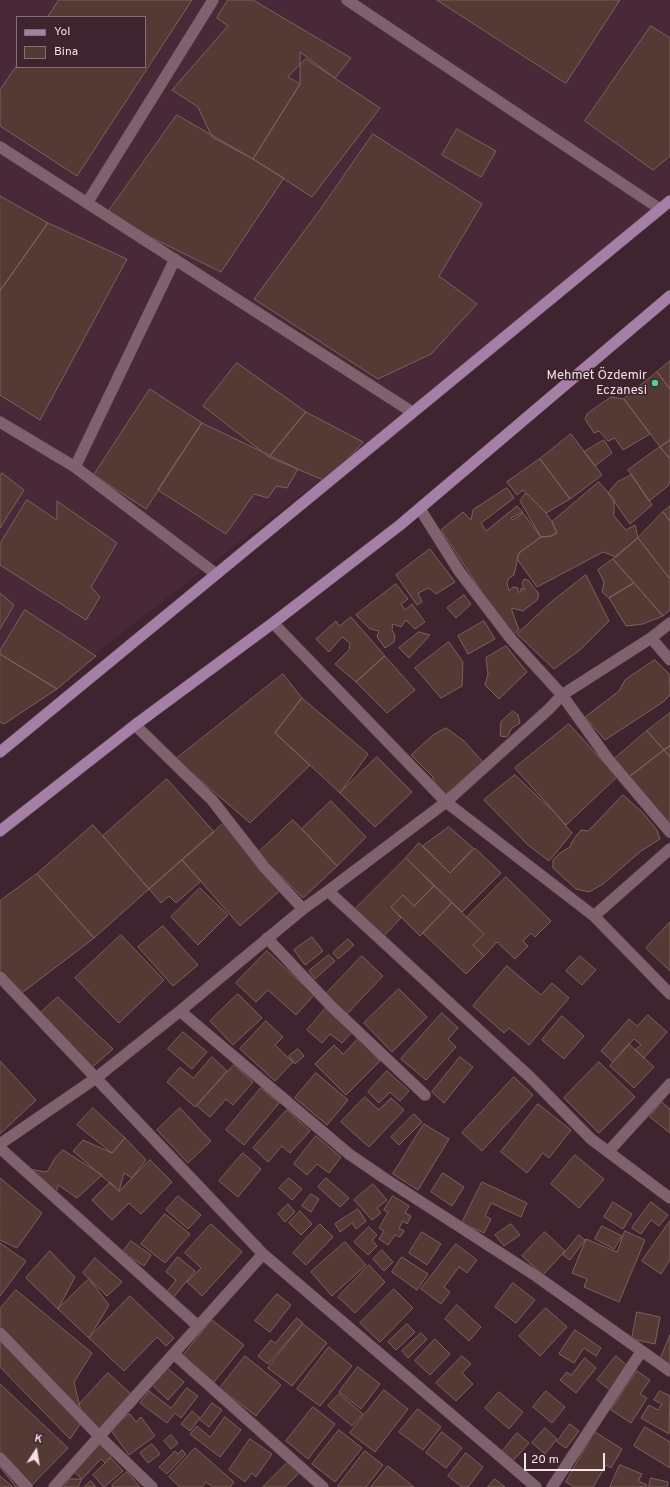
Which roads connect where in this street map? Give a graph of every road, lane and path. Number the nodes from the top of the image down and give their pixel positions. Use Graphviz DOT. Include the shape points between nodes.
graph roads {
  1 [pos="213,0"];
  2 [pos="347,0"];
  3 [pos="0,147"];
  4 [pos="670,201"];
  5 [pos="87,203"];
  6 [pos="660,209"];
  7 [pos="175,259"];
  8 [pos="670,296"];
  9 [pos="412,412"];
  10 [pos="0,422"];
  11 [pos="75,467"];
  12 [pos="420,509"];
  13 [pos="216,574"];
  14 [pos="273,623"];
  15 [pos="670,623"];
  16 [pos="651,638"];
  17 [pos="670,660"];
  18 [pos="562,695"];
  19 [pos="136,724"];
  20 [pos="0,752"];
  21 [pos="446,802"];
  22 [pos="0,831"];
  23 [pos="670,832"];
  24 [pos="670,849"];
  25 [pos="328,891"];
  26 [pos="303,909"];
  27 [pos="594,916"];
  28 [pos="267,938"];
  29 [pos="0,977"];
  30 [pos="670,994"];
  31 [pos="180,1011"];
  32 [pos="96,1078"];
  33 [pos="670,1084"];
  34 [pos="425,1096"];
  35 [pos="0,1144"];
  36 [pos="0,1148"];
  37 [pos="608,1152"];
  38 [pos="670,1198"];
  39 [pos="263,1254"];
  40 [pos="198,1326"];
  41 [pos="0,1333"];
  42 [pos="641,1352"];
  43 [pos="174,1354"];
  44 [pos="670,1371"];
  45 [pos="99,1436"];
  46 [pos="0,1458"];
  47 [pos="27,1487"];
  48 [pos="54,1487"];
  49 [pos="152,1487"];
  50 [pos="323,1487"];
  51 [pos="536,1487"];
  52 [pos="552,1487"];
  1 -- 5 [label="street"];
  2 -- 6 [label="street"];
  3 -- 5 [label="street"];
  4 -- 6 [label="main road"];
  5 -- 7 [label="street"];
  6 -- 9 [label="main road"];
  7 -- 9 [label="street"];
  7 -- 11 [label="street"];
  8 -- 12 [label="main road"];
  9 -- 13 [label="main road"];
  10 -- 11 [label="street"];
  11 -- 13 [label="street"];
  12 -- 14 [label="main road"];
  12 -- 18 [label="street" via="459,571 511,639"];
  13 -- 20 [label="main road"];
  14 -- 19 [label="main road"];
  14 -- 21 [label="street"];
  15 -- 16 [label="street"];
  16 -- 17 [label="street"];
  16 -- 18 [label="street"];
  18 -- 21 [label="street"];
  18 -- 23 [label="street" via="608,759"];
  19 -- 22 [label="main road"];
  19 -- 26 [label="street" via="212,800 266,868"];
  21 -- 25 [label="street"];
  21 -- 27 [label="street"];
  24 -- 27 [label="street"];
  25 -- 26 [label="street"];
  25 -- 37 [label="street" via="530,1077 591,1139"];
  26 -- 28 [label="street"];
  27 -- 30 [label="street"];
  28 -- 31 [label="street"];
  28 -- 34 [label="street" via="331,1006"];
  29 -- 32 [label="street"];
  31 -- 32 [label="street"];
  31 -- 42 [label="street" via="349,1154 536,1276"];
  32 -- 35 [label="street"];
  32 -- 39 [label="street"];
  33 -- 37 [label="street"];
  36 -- 40 [label="street"];
  37 -- 38 [label="street"];
  39 -- 40 [label="street"];
  39 -- 51 [label="street"];
  40 -- 43 [label="street"];
  41 -- 45 [label="street"];
  42 -- 44 [label="street"];
  42 -- 52 [label="street"];
  43 -- 45 [label="street"];
  43 -- 50 [label="street"];
  45 -- 48 [label="street"];
  45 -- 49 [label="street"];
  46 -- 47 [label="street"];
}
